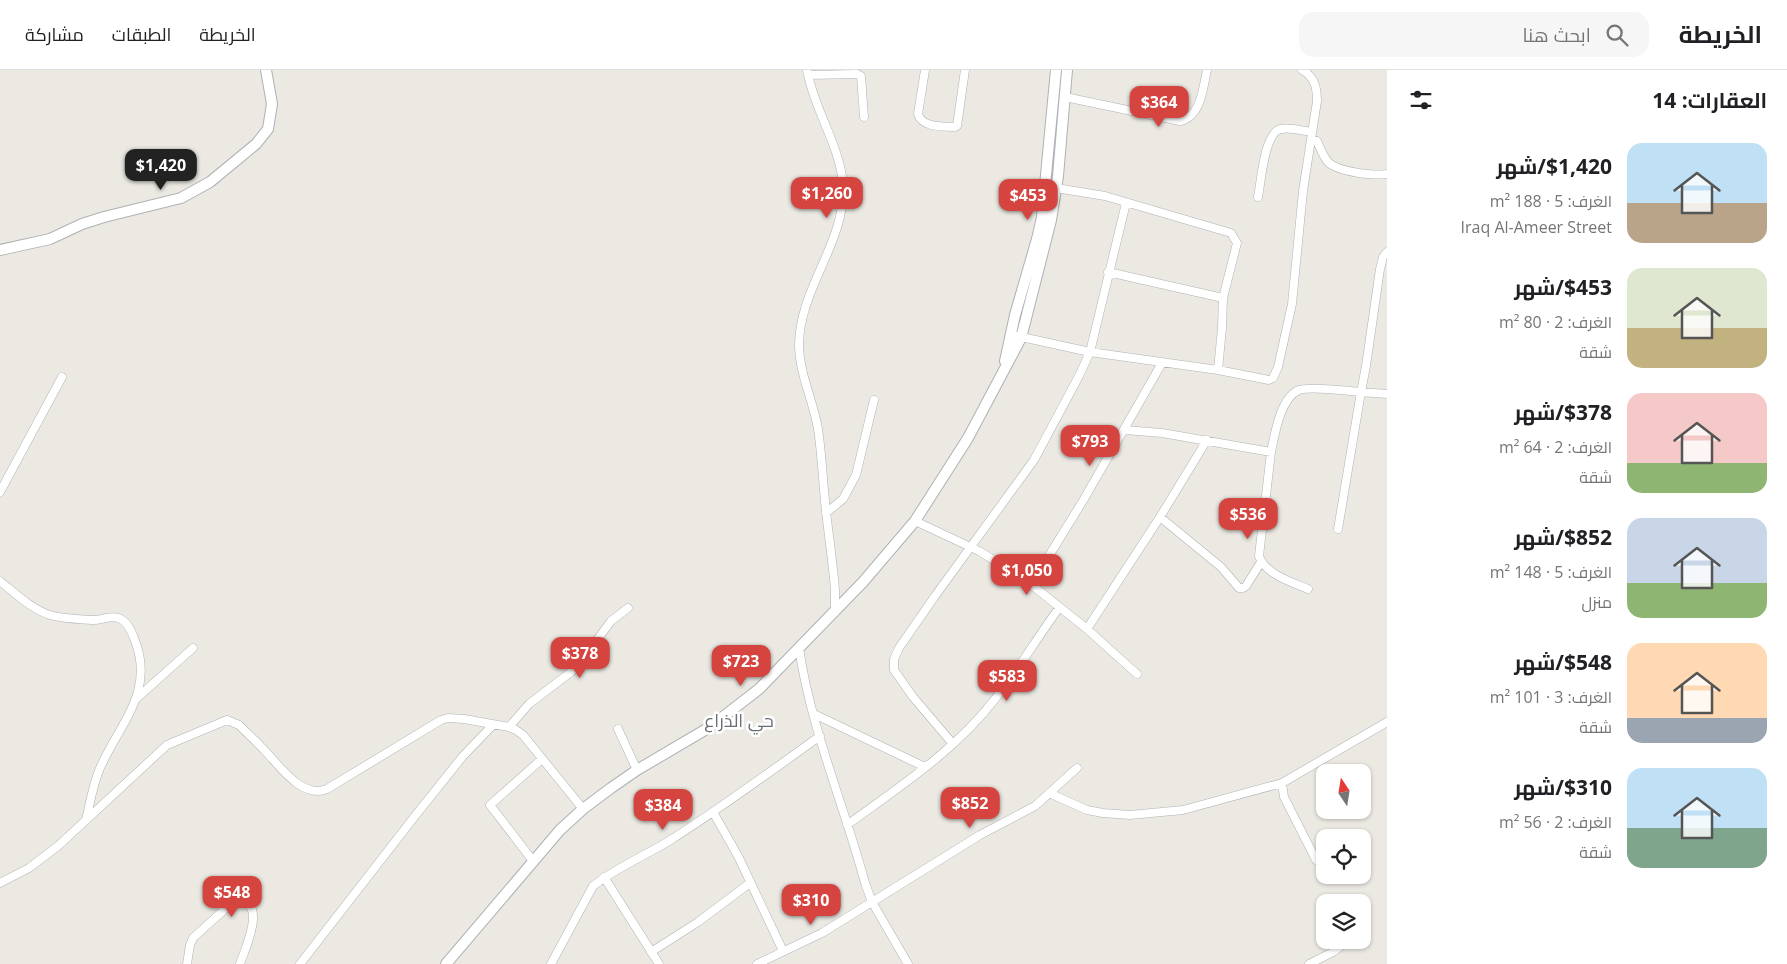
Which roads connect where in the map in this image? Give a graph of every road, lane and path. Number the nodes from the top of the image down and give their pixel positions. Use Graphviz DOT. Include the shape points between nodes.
graph roads {
  1 [pos="266,70"];
  2 [pos="925,70"];
  3 [pos="966,70"];
  4 [pos="1056,70"];
  5 [pos="1067,70"];
  6 [pos="1207,70"];
  7 [pos="1302,70"];
  8 [pos="807,73"];
  9 [pos="1064,97"];
  10 [pos="864,117"];
  11 [pos="1311,135"];
  12 [pos="1387,174"];
  13 [pos="1056,188"];
  14 [pos="1258,197"];
  15 [pos="1126,203"];
  16 [pos="0,250"];
  17 [pos="1387,252"];
  18 [pos="1108,272"];
  19 [pos="1223,298"];
  20 [pos="1011,333"];
  21 [pos="1021,338"];
  22 [pos="1090,352"];
  23 [pos="1162,363"];
  24 [pos="1218,370"];
  25 [pos="1002,372"];
  26 [pos="62,377"];
  27 [pos="1361,392"];
  28 [pos="1387,394"];
  29 [pos="874,400"];
  30 [pos="1124,430"];
  31 [pos="1207,440"];
  32 [pos="1271,452"];
  33 [pos="0,492"];
  34 [pos="826,512"];
  35 [pos="1160,517"];
  36 [pos="915,521"];
  37 [pos="1338,529"];
  38 [pos="970,546"];
  39 [pos="1261,562"];
  40 [pos="1023,578"];
  41 [pos="0,581"];
  42 [pos="1308,589"];
  43 [pos="628,608"];
  44 [pos="1059,608"];
  45 [pos="835,612"];
  46 [pos="1087,630"];
  47 [pos="193,648"];
  48 [pos="799,648"];
  49 [pos="1137,674"];
  50 [pos="135,700"];
  51 [pos="814,714"];
  52 [pos="1387,722"];
  53 [pos="493,725"];
  54 [pos="509,727"];
  55 [pos="618,729"];
  56 [pos="820,736"];
  57 [pos="953,744"];
  58 [pos="542,759"];
  59 [pos="925,768"];
  60 [pos="1077,768"];
  61 [pos="637,770"];
  62 [pos="1282,782"];
  63 [pos="1049,793"];
  64 [pos="583,809"];
  65 [pos="712,812"];
  66 [pos="86,820"];
  67 [pos="847,824"];
  68 [pos="1316,860"];
  69 [pos="533,861"];
  70 [pos="604,877"];
  71 [pos="0,883"];
  72 [pos="750,883"];
  73 [pos="872,902"];
  74 [pos="1337,949"];
  75 [pos="783,951"];
  76 [pos="651,952"];
  77 [pos="187,964"];
  78 [pos="240,964"];
  79 [pos="300,964"];
  80 [pos="446,964"];
  81 [pos="551,964"];
  82 [pos="659,964"];
  83 [pos="757,964"];
  84 [pos="908,964"];
  85 [pos="1309,964"];
  1 -- 16 [label="main road" via="272,104 268,129 256,144 210,182 181,198 104,217 41,241"];
  2 -- 3 [label="street" via="919,118 923,122 955,127"];
  4 -- 20 [label="main road" via="1042,216"];
  5 -- 9 [label="main road"];
  6 -- 9 [label="street" via="1200,102 1186,120"];
  7 -- 11 [label="street" via="1314,82 1316,101"];
  8 -- 10 [label="street" via="861,76"];
  8 -- 34 [label="street" via="840,163 843,186 837,227 808,296 799,344 817,426"];
  9 -- 13 [label="main road"];
  11 -- 12 [label="street" via="1328,162 1342,170"];
  11 -- 14 [label="street" via="1281,129 1273,132"];
  11 -- 24 [label="street" via="1292,304 1277,372 1269,380"];
  13 -- 15 [label="street" via="1093,193"];
  13 -- 21 [label="main road"];
  15 -- 18 [label="street"];
  15 -- 19 [label="street" via="1230,233 1237,242"];
  17 -- 27 [label="street" via="1380,269"];
  18 -- 19 [label="street"];
  18 -- 22 [label="street"];
  19 -- 24 [label="street"];
  20 -- 21 [label="street"];
  20 -- 25 [label="main road"];
  21 -- 22 [label="street"];
  21 -- 25 [label="main road"];
  22 -- 23 [label="street"];
  22 -- 38 [label="street" via="1034,460"];
  23 -- 24 [label="street"];
  23 -- 30 [label="street"];
  25 -- 36 [label="main road" via="968,438"];
  26 -- 33 [label="street"];
  27 -- 28 [label="street"];
  27 -- 32 [label="street" via="1307,389 1295,393 1283,406"];
  27 -- 37 [label="street"];
  29 -- 34 [label="street" via="856,475 843,499"];
  30 -- 31 [label="street"];
  30 -- 40 [label="street" via="1045,562"];
  31 -- 32 [label="street"];
  31 -- 35 [label="street"];
  32 -- 39 [label="street" via="1259,541"];
  34 -- 45 [label="street"];
  35 -- 39 [label="street" via="1221,567 1239,588 1246,586"];
  35 -- 46 [label="street"];
  36 -- 38 [label="street"];
  36 -- 45 [label="main road"];
  38 -- 40 [label="street"];
  38 -- 57 [label="street" via="899,648 893,665 913,697"];
  39 -- 42 [label="street"];
  40 -- 44 [label="street"];
  41 -- 50 [label="street" via="51,615 95,621 116,617 123,620 135,642 141,667 141,682"];
  43 -- 54 [label="street" via="611,621 571,672 529,704"];
  44 -- 46 [label="street"];
  44 -- 57 [label="street" via="994,700"];
  45 -- 48 [label="main road"];
  46 -- 49 [label="street"];
  47 -- 50 [label="street"];
  48 -- 51 [label="street"];
  48 -- 61 [label="main road" via="735,709"];
  50 -- 66 [label="street" via="99,771"];
  51 -- 56 [label="street"];
  51 -- 59 [label="street"];
  52 -- 62 [label="street"];
  53 -- 54 [label="street"];
  53 -- 66 [label="street" via="455,718 441,720 327,789 318,791 290,778 239,725 230,720 224,721 167,745"];
  53 -- 79 [label="street" via="463,756"];
  54 -- 58 [label="street" via="523,735"];
  55 -- 61 [label="street"];
  56 -- 65 [label="street"];
  56 -- 67 [label="street"];
  57 -- 59 [label="street"];
  58 -- 64 [label="street"];
  58 -- 69 [label="street" via="490,804"];
  59 -- 67 [label="street"];
  60 -- 63 [label="street"];
  61 -- 64 [label="main road"];
  62 -- 63 [label="street" via="1183,810 1130,815 1088,810"];
  62 -- 68 [label="street" via="1284,798"];
  63 -- 73 [label="street" via="1035,806 980,835"];
  64 -- 69 [label="main road"];
  65 -- 70 [label="street"];
  65 -- 72 [label="street"];
  66 -- 71 [label="street" via="38,862"];
  67 -- 73 [label="street"];
  69 -- 80 [label="main road"];
  70 -- 76 [label="street"];
  70 -- 81 [label="street" via="584,901"];
  72 -- 75 [label="street"];
  72 -- 76 [label="street"];
  73 -- 75 [label="street" via="822,933"];
  73 -- 84 [label="street"];
  74 -- 85 [label="street"];
  75 -- 83 [label="street"];
  76 -- 82 [label="street"];
  77 -- 78 [label="street" via="190,942 241,898 246,900 254,918"];
}
